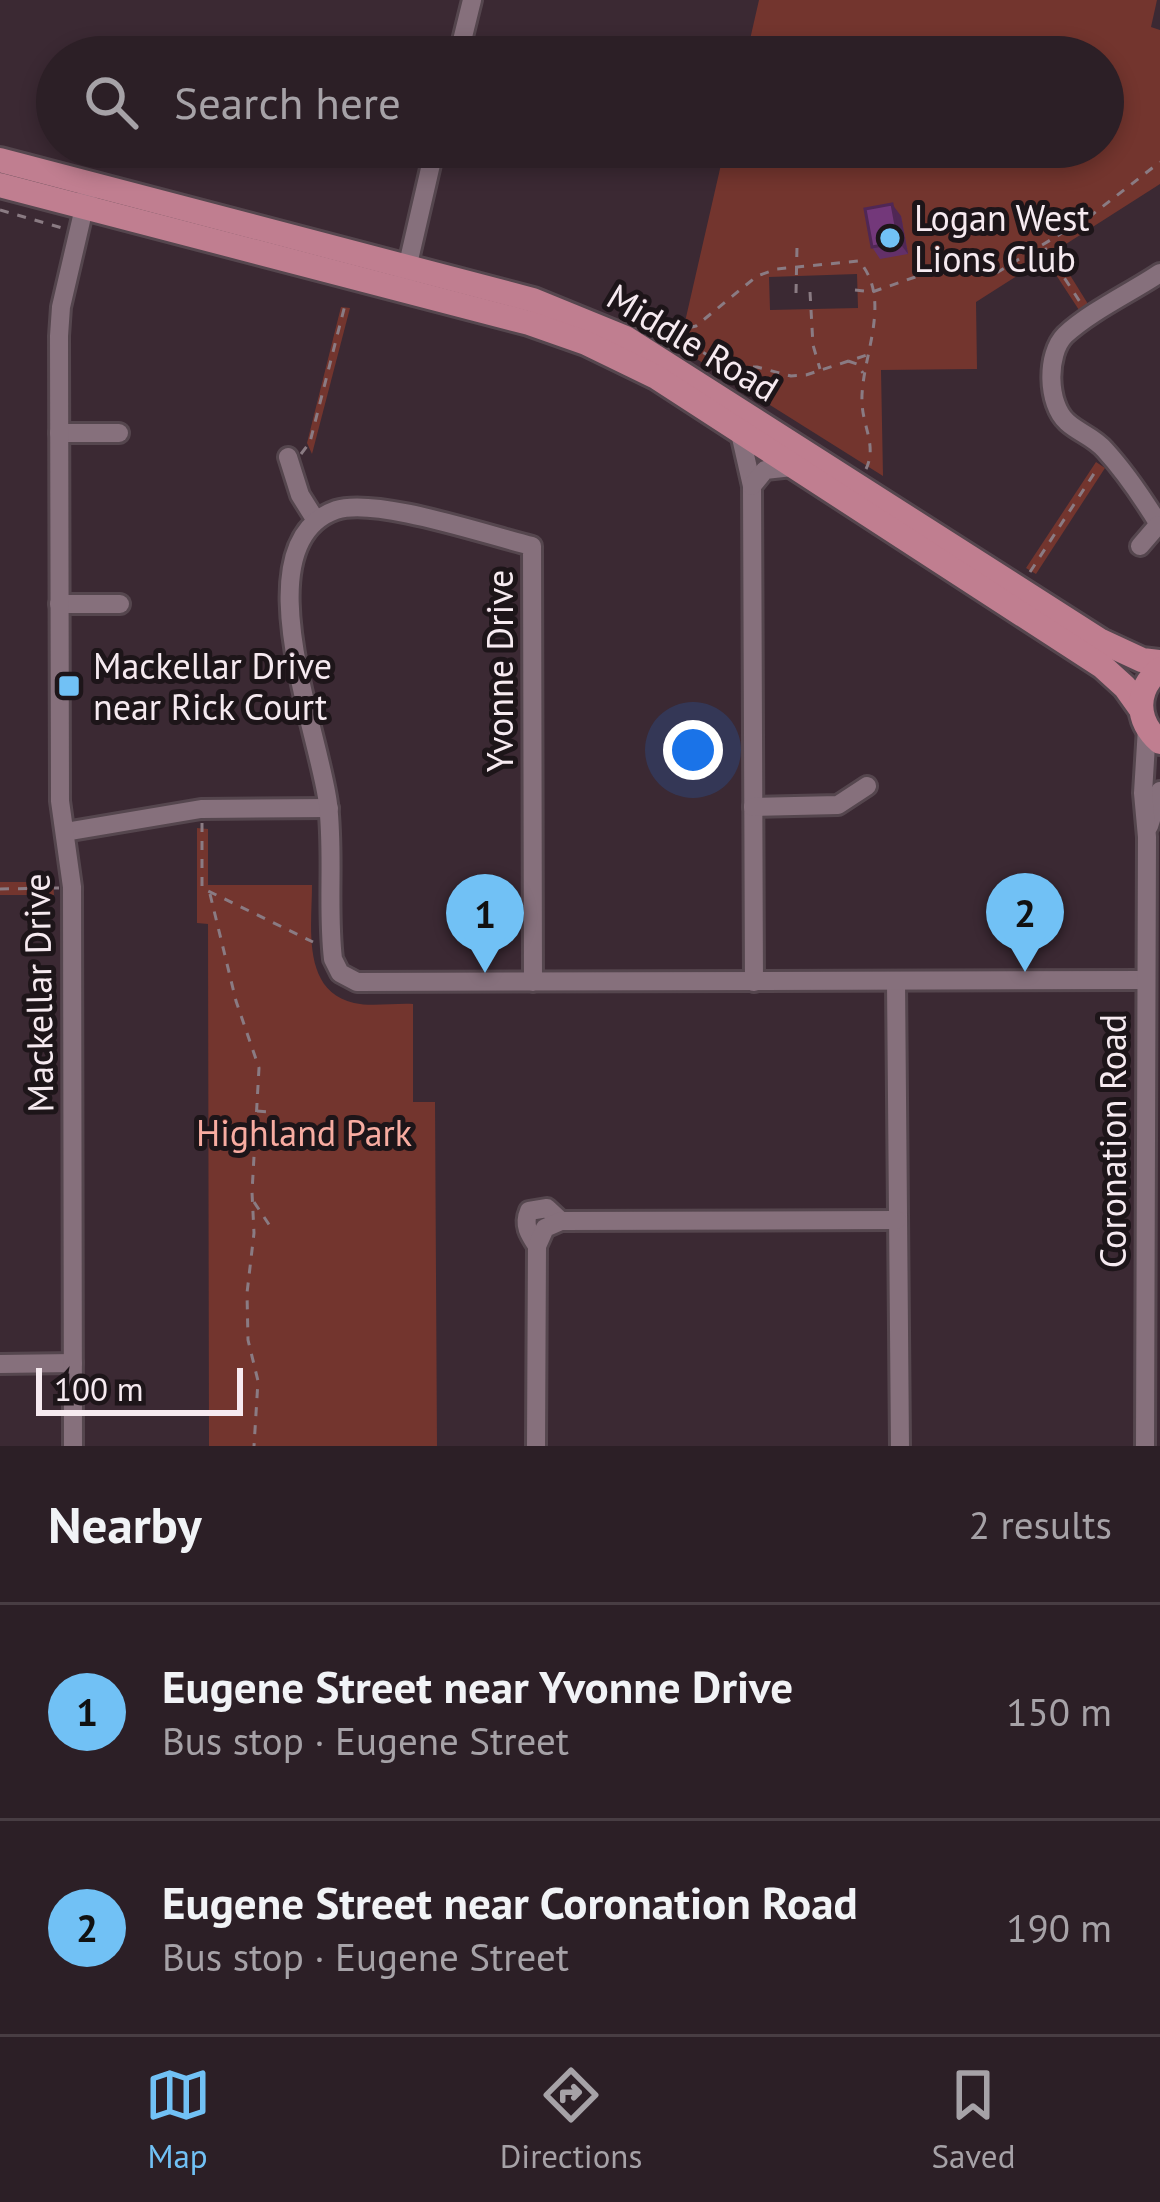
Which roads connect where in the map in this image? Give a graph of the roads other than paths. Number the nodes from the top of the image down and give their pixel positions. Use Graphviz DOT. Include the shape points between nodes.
graph roads {
  1 [pos="472,0"];
  2 [pos="463,36"];
  3 [pos="0,160"];
  4 [pos="430,168"];
  5 [pos="0,185"];
  6 [pos="87,195"];
  7 [pos="1160,273"];
  8 [pos="404,278"];
  9 [pos="59,433"];
  10 [pos="119,433"];
  11 [pos="740,433"];
  12 [pos="288,457"];
  13 [pos="792,467"];
  14 [pos="752,485"];
  15 [pos="315,519"];
  16 [pos="1159,525"];
  17 [pos="1140,546"];
  18 [pos="59,604"];
  19 [pos="120,604"];
  20 [pos="1160,665"];
  21 [pos="1149,726"];
  22 [pos="867,786"];
  23 [pos="1160,791"];
  24 [pos="753,807"];
  25 [pos="329,808"];
  26 [pos="65,832"];
  27 [pos="1147,837"];
  28 [pos="1146,980"];
  29 [pos="896,981"];
  30 [pos="533,982"];
  31 [pos="754,982"];
  32 [pos="897,1220"];
  33 [pos="73,1363"];
  34 [pos="0,1364"];
  35 [pos="73,1446"];
  36 [pos="536,1446"];
  37 [pos="900,1446"];
  38 [pos="1144,1446"];
  1 -- 2 [label="street"];
  3 -- 6 [label="main road, Middle Road"];
  4 -- 8 [label="street"];
  5 -- 6 [label="main road, Middle Road"];
  6 -- 8 [label="main road, Middle Road"];
  6 -- 9 [label="street, Mackellar Drive" via="62,307"];
  7 -- 16 [label="street" via="1062,338 1052,388 1067,422 1108,453"];
  8 -- 11 [label="main road, Middle Road" via="586,344 656,377"];
  8 -- 20 [label="main road, Middle Road" via="533,300 626,338 1101,641"];
  9 -- 10 [label="street"];
  9 -- 18 [label="street, Mackellar Drive"];
  11 -- 13 [label="main road, Middle Road"];
  11 -- 14 [label="street"];
  12 -- 15 [label="street"];
  13 -- 14 [label="street" via="765,470"];
  13 -- 21 [label="main road, Middle Road" via="1103,667"];
  14 -- 24 [label="street"];
  15 -- 25 [label="street" via="291,562 290,605"];
  15 -- 30 [label="street, Yvonne Drive" via="370,506 532,546"];
  16 -- 17 [label="street"];
  18 -- 19 [label="street"];
  18 -- 26 [label="street, Mackellar Drive"];
  20 -- 21 [label="main road" via="1145,685"];
  21 -- 27 [label="street, Coronation Road"];
  22 -- 24 [label="street" via="838,805"];
  23 -- 27 [label="street, Coronation Road"];
  24 -- 31 [label="street"];
  25 -- 26 [label="street" via="202,809"];
  25 -- 30 [label="street" via="331,941 340,973 357,982"];
  26 -- 33 [label="street, Mackellar Drive" via="72,887"];
  27 -- 28 [label="street, Coronation Road"];
  28 -- 29 [label="street"];
  28 -- 38 [label="street, Coronation Road"];
  29 -- 31 [label="street"];
  29 -- 32 [label="street"];
  30 -- 31 [label="street"];
  32 -- 36 [label="street" via="548,1232"];
  32 -- 37 [label="street"];
  33 -- 34 [label="street"];
  33 -- 35 [label="street, Mackellar Drive"];
}
